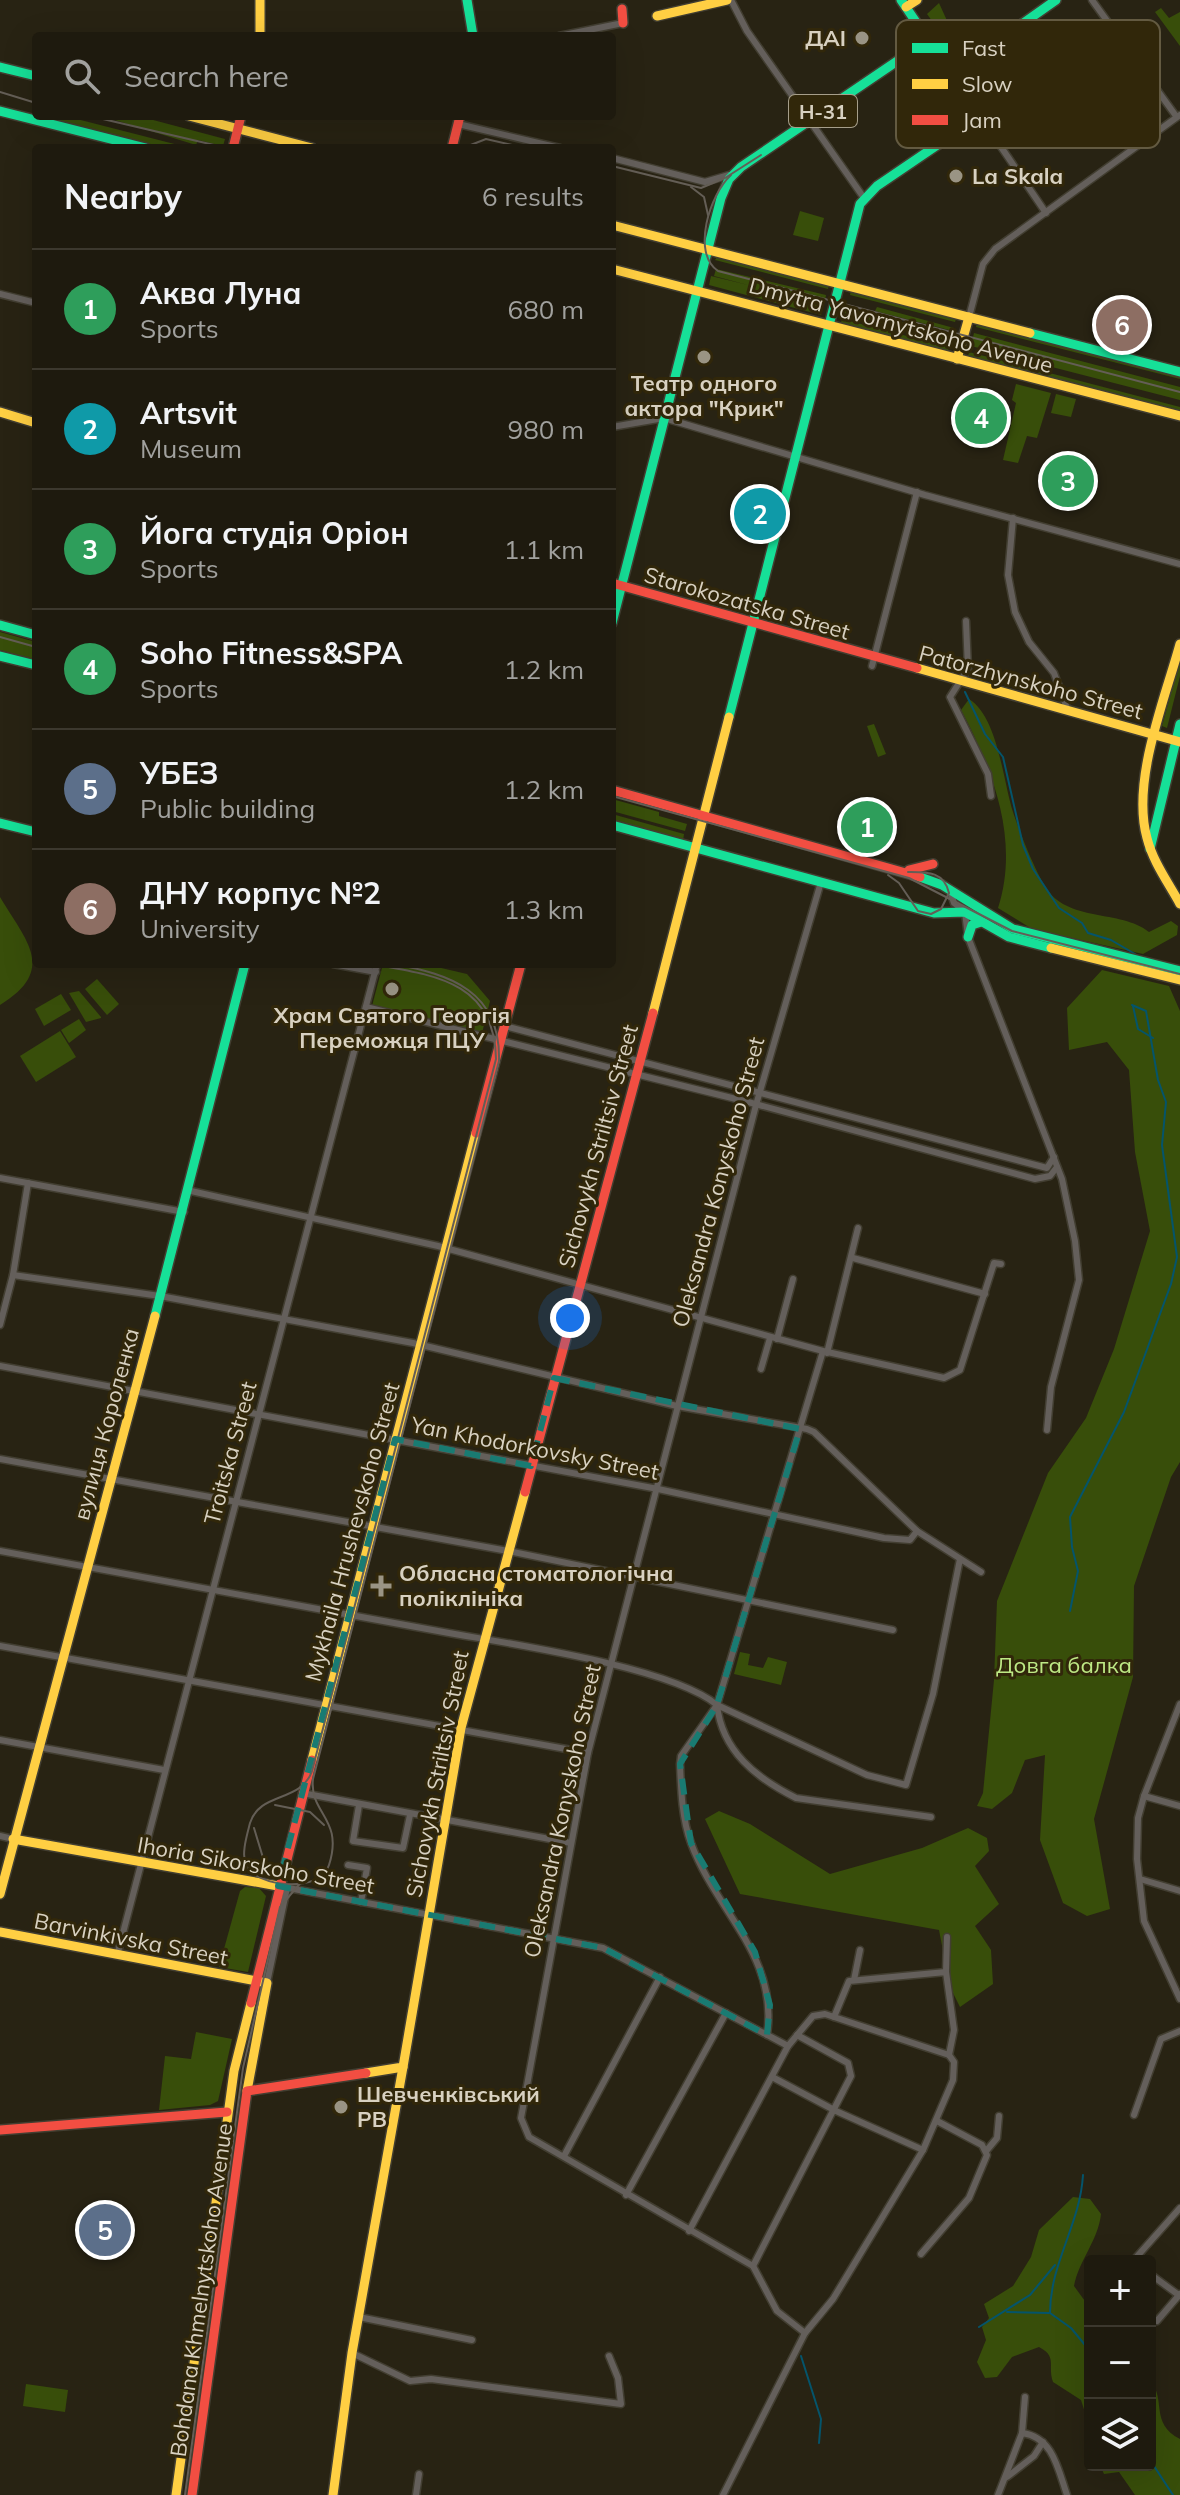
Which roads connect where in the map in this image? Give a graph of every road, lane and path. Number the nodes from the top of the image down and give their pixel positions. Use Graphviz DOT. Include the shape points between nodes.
graph roads {
  1 [pos="260,0"];
  2 [pos="467,0"];
  3 [pos="729,0"];
  4 [pos="917,0"];
  5 [pos="1056,0"];
  6 [pos="1092,0"];
  7 [pos="620,4"];
  8 [pos="904,4"];
  9 [pos="657,16"];
  10 [pos="1028,20"];
  11 [pos="1107,20"];
  12 [pos="623,23"];
  13 [pos="260,32"];
  14 [pos="472,32"];
  15 [pos="579,32"];
  16 [pos="896,62"];
  17 [pos="0,67"];
  18 [pos="32,75"];
  19 [pos="1160,92"];
  20 [pos="0,111"];
  21 [pos="1178,116"];
  22 [pos="32,119"];
  23 [pos="36,120"];
  24 [pos="204,120"];
  25 [pos="240,120"];
  26 [pos="459,120"];
  27 [pos="810,120"];
  28 [pos="238,129"];
  29 [pos="1160,129"];
  30 [pos="130,144"];
  31 [pos="234,144"];
  32 [pos="296,144"];
  33 [pos="453,144"];
  34 [pos="546,144"];
  35 [pos="935,148"];
  36 [pos="1002,148"];
  37 [pos="1134,148"];
  38 [pos="616,159"];
  39 [pos="735,171"];
  40 [pos="864,198"];
  41 [pos="1046,213"];
  42 [pos="616,226"];
  43 [pos="707,249"];
  44 [pos="616,270"];
  45 [pos="840,283"];
  46 [pos="697,290"];
  47 [pos="0,294"];
  48 [pos="32,302"];
  49 [pos="969,317"];
  50 [pos="830,324"];
  51 [pos="957,359"];
  52 [pos="1180,372"];
  53 [pos="0,412"];
  54 [pos="1180,416"];
  55 [pos="664,418"];
  56 [pos="32,422"];
  57 [pos="616,426"];
  58 [pos="796,458"];
  59 [pos="917,492"];
  60 [pos="1013,518"];
  61 [pos="1180,564"];
  62 [pos="617,585"];
  63 [pos="966,621"];
  64 [pos="752,623"];
  65 [pos="0,625"];
  66 [pos="32,634"];
  67 [pos="1180,644"];
  68 [pos="0,656"];
  69 [pos="872,662"];
  70 [pos="32,664"];
  71 [pos="959,679"];
  72 [pos="1067,708"];
  73 [pos="1180,724"];
  74 [pos="1157,735"];
  75 [pos="1178,741"];
  76 [pos="616,791"];
  77 [pos="991,796"];
  78 [pos="702,814"];
  79 [pos="0,823"];
  80 [pos="616,826"];
  81 [pos="32,831"];
  82 [pos="693,847"];
  83 [pos="1150,849"];
  84 [pos="933,864"];
  85 [pos="898,869"];
  86 [pos="821,882"];
  87 [pos="949,889"];
  88 [pos="954,903"];
  89 [pos="1180,904"];
  90 [pos="967,908"];
  91 [pos="942,914"];
  92 [pos="981,922"];
  93 [pos="968,937"];
  94 [pos="1087,952"];
  95 [pos="1141,964"];
  96 [pos="244,968"];
  97 [pos="376,968"];
  98 [pos="520,968"];
  99 [pos="1180,971"];
  100 [pos="1180,980"];
  101 [pos="366,1007"];
  102 [pos="505,1026"];
  103 [pos="501,1040"];
  104 [pos="640,1061"];
  105 [pos="637,1074"];
  106 [pos="760,1090"];
  107 [pos="756,1105"];
  108 [pos="1054,1157"];
  109 [pos="1057,1167"];
  110 [pos="1047,1168"];
  111 [pos="0,1178"];
  112 [pos="1045,1179"];
  113 [pos="28,1183"];
  114 [pos="191,1191"];
  115 [pos="184,1212"];
  116 [pos="311,1220"];
  117 [pos="858,1228"];
  118 [pos="445,1248"];
  119 [pos="853,1258"];
  120 [pos="1001,1264"];
  121 [pos="13,1275"];
  122 [pos="793,1279"];
  123 [pos="579,1286"];
  124 [pos="985,1294"];
  125 [pos="160,1296"];
  126 [pos="700,1318"];
  127 [pos="284,1321"];
  128 [pos="0,1323"];
  129 [pos="774,1338"];
  130 [pos="419,1345"];
  131 [pos="825,1352"];
  132 [pos="0,1366"];
  133 [pos="761,1369"];
  134 [pos="554,1378"];
  135 [pos="134,1390"];
  136 [pos="677,1406"];
  137 [pos="261,1414"];
  138 [pos="800,1429"];
  139 [pos="1047,1430"];
  140 [pos="395,1439"];
  141 [pos="0,1459"];
  142 [pos="531,1466"];
  143 [pos="110,1478"];
  144 [pos="658,1489"];
  145 [pos="236,1502"];
  146 [pos="774,1512"];
  147 [pos="372,1526"];
  148 [pos="917,1531"];
  149 [pos="0,1551"];
  150 [pos="508,1551"];
  151 [pos="960,1559"];
  152 [pos="87,1567"];
  153 [pos="981,1572"];
  154 [pos="634,1577"];
  155 [pos="211,1591"];
  156 [pos="747,1600"];
  157 [pos="349,1615"];
  158 [pos="893,1630"];
  159 [pos="483,1639"];
  160 [pos="0,1646"];
  161 [pos="61,1657"];
  162 [pos="610,1665"];
  163 [pos="189,1679"];
  164 [pos="326,1704"];
  165 [pos="1180,1704"];
  166 [pos="717,1705"];
  167 [pos="461,1728"];
  168 [pos="0,1740"];
  169 [pos="37,1747"];
  170 [pos="588,1753"];
  171 [pos="164,1770"];
  172 [pos="302,1793"];
  173 [pos="1144,1796"];
  174 [pos="359,1805"];
  175 [pos="1180,1806"];
  176 [pos="410,1815"];
  177 [pos="931,1817"];
  178 [pos="443,1821"];
  179 [pos="0,1836"];
  180 [pos="13,1839"];
  181 [pos="571,1843"];
  182 [pos="142,1862"];
  183 [pos="348,1865"];
  184 [pos="1140,1879"];
  185 [pos="283,1887"];
  186 [pos="1180,1891"];
  187 [pos="0,1894"];
  188 [pos="361,1902"];
  189 [pos="428,1915"];
  190 [pos="0,1932"];
  191 [pos="947,1937"];
  192 [pos="553,1939"];
  193 [pos="860,1950"];
  194 [pos="118,1952"];
  195 [pos="946,1972"];
  196 [pos="660,1977"];
  197 [pos="854,1980"];
  198 [pos="255,1981"];
  199 [pos="267,1983"];
  200 [pos="1180,1999"];
  201 [pos="726,2013"];
  202 [pos="834,2017"];
  203 [pos="1180,2031"];
  204 [pos="767,2035"];
  205 [pos="797,2035"];
  206 [pos="788,2046"];
  207 [pos="949,2055"];
  208 [pos="403,2067"];
  209 [pos="774,2078"];
  210 [pos="247,2091"];
  211 [pos="836,2111"];
  212 [pos="227,2112"];
  213 [pos="244,2112"];
  214 [pos="1134,2115"];
  215 [pos="999,2116"];
  216 [pos="937,2121"];
  217 [pos="0,2130"];
  218 [pos="923,2150"];
  219 [pos="987,2150"];
  220 [pos="564,2156"];
  221 [pos="626,2195"];
  222 [pos="1180,2208"];
  223 [pos="689,2231"];
  224 [pos="921,2254"];
  225 [pos="1138,2255"];
  226 [pos="753,2266"];
  227 [pos="1156,2278"];
  228 [pos="1180,2295"];
  229 [pos="359,2317"];
  230 [pos="1156,2320"];
  231 [pos="805,2333"];
  232 [pos="472,2340"];
  233 [pos="352,2353"];
  234 [pos="609,2356"];
  235 [pos="192,2373"];
  236 [pos="208,2375"];
  237 [pos="1025,2397"];
  238 [pos="1022,2433"];
  239 [pos="1043,2442"];
  240 [pos="419,2474"];
  241 [pos="1004,2479"];
  242 [pos="176,2495"];
  243 [pos="192,2495"];
  244 [pos="333,2495"];
  245 [pos="416,2495"];
  246 [pos="723,2495"];
  247 [pos="998,2495"];
  248 [pos="1067,2495"];
  1 -- 13 [label="main road"];
  2 -- 14 [label="main road"];
  3 -- 9 [label="main road"];
  3 -- 27 [label="street"];
  4 -- 8 [label="main road"];
  5 -- 10 [label="main road"];
  6 -- 11 [label="street"];
  7 -- 12 [label="main road"];
  12 -- 15 [label="street"];
  16 -- 27 [label="main road, Н-31"];
  17 -- 18 [label="main road"];
  19 -- 21 [label="street"];
  20 -- 22 [label="main road"];
  21 -- 29 [label="street"];
  23 -- 30 [label="main road"];
  24 -- 28 [label="main road"];
  25 -- 28 [label="main road"];
  26 -- 33 [label="main road"];
  26 -- 34 [label="street"];
  27 -- 39 [label="main road, Н-31"];
  27 -- 40 [label="street"];
  28 -- 31 [label="main road"];
  28 -- 32 [label="main road"];
  35 -- 40 [label="main road"];
  36 -- 41 [label="street"];
  37 -- 41 [label="street"];
  38 -- 39 [label="street" via="705,182"];
  39 -- 43 [label="main road" via="721,198"];
  40 -- 45 [label="main road, Sichovykh Striltsiv Street"];
  41 -- 49 [label="street" via="995,249 983,264"];
  42 -- 43 [label="main road, Dmytra Yavornytskoho Avenue"];
  43 -- 45 [label="main road, Dmytra Yavornytskoho Avenue"];
  43 -- 46 [label="main road"];
  44 -- 46 [label="main road, Dmytra Yavornytskoho Avenue"];
  45 -- 49 [label="main road, Dmytra Yavornytskoho Avenue"];
  45 -- 50 [label="main road, Sichovykh Striltsiv Street"];
  46 -- 50 [label="main road, Dmytra Yavornytskoho Avenue"];
  46 -- 55 [label="main road"];
  47 -- 48 [label="street"];
  49 -- 51 [label="main road"];
  49 -- 52 [label="main road, Dmytra Yavornytskoho Avenue"];
  50 -- 51 [label="main road, Dmytra Yavornytskoho Avenue"];
  50 -- 58 [label="main road, Sichovykh Striltsiv Street"];
  51 -- 54 [label="main road, Dmytra Yavornytskoho Avenue"];
  53 -- 56 [label="main road"];
  55 -- 57 [label="street"];
  55 -- 58 [label="street"];
  55 -- 62 [label="main road"];
  58 -- 59 [label="street"];
  58 -- 64 [label="main road, Sichovykh Striltsiv Street"];
  59 -- 60 [label="street"];
  59 -- 69 [label="street"];
  60 -- 61 [label="street"];
  60 -- 72 [label="street" via="1008,575 1015,612 1029,642 1054,673"];
  62 -- 64 [label="main road, Starokozatska Street"];
  63 -- 71 [label="street" via="968,669"];
  64 -- 69 [label="main road, Starokozatska Street"];
  64 -- 78 [label="main road, Sichovykh Striltsiv Street"];
  65 -- 66 [label="main road"];
  67 -- 74 [label="main road"];
  68 -- 70 [label="main road"];
  69 -- 71 [label="main road, Patorzhynskoho Street"];
  71 -- 72 [label="main road, Patorzhynskoho Street"];
  71 -- 77 [label="street" via="950,697 988,774"];
  72 -- 74 [label="main road, Patorzhynskoho Street"];
  73 -- 75 [label="main road"];
  74 -- 75 [label="main road, Patorzhynskoho Street"];
  74 -- 83 [label="main road" via="1143,803"];
  75 -- 83 [label="main road"];
  76 -- 78 [label="main road"];
  78 -- 82 [label="main road, Sichovykh Striltsiv Street"];
  78 -- 85 [label="main road"];
  79 -- 81 [label="main road"];
  80 -- 82 [label="main road"];
  82 -- 86 [label="main road"];
  82 -- 104 [label="main road, Sichovykh Striltsiv Street"];
  83 -- 89 [label="main road"];
  84 -- 85 [label="main road" via="913,871"];
  85 -- 87 [label="main road"];
  86 -- 91 [label="main road"];
  86 -- 106 [label="street, Oleksandra Konyskoho Street"];
  87 -- 88 [label="street"];
  87 -- 90 [label="main road"];
  88 -- 90 [label="street"];
  88 -- 91 [label="street"];
  90 -- 91 [label="main road"];
  90 -- 92 [label="main road"];
  90 -- 93 [label="street"];
  90 -- 94 [label="main road"];
  92 -- 93 [label="main road" via="972,925"];
  92 -- 94 [label="main road" via="1003,934"];
  93 -- 108 [label="street"];
  94 -- 95 [label="main road"];
  95 -- 99 [label="main road"];
  95 -- 100 [label="main road"];
  96 -- 114 [label="main road, вулиця Короленка"];
  97 -- 101 [label="street, Troitska Street"];
  98 -- 102 [label="main road, Mykhaila Hrushevskoho Street"];
  101 -- 103 [label="street"];
  101 -- 116 [label="street, Troitska Street"];
  102 -- 103 [label="main road, Mykhaila Hrushevskoho Street"];
  102 -- 104 [label="street"];
  103 -- 105 [label="street"];
  103 -- 118 [label="main road, Mykhaila Hrushevskoho Street"];
  104 -- 105 [label="main road, Sichovykh Striltsiv Street"];
  104 -- 106 [label="street"];
  105 -- 107 [label="street"];
  105 -- 123 [label="main road, Sichovykh Striltsiv Street"];
  106 -- 107 [label="street, Oleksandra Konyskoho Street"];
  106 -- 110 [label="street"];
  107 -- 112 [label="street"];
  107 -- 126 [label="street, Oleksandra Konyskoho Street"];
  108 -- 109 [label="street"];
  108 -- 110 [label="street"];
  109 -- 112 [label="street"];
  109 -- 139 [label="street" via="1079,1273 1051,1387"];
  110 -- 112 [label="street"];
  111 -- 113 [label="street"];
  113 -- 115 [label="street"];
  113 -- 121 [label="street"];
  114 -- 115 [label="main road, вулиця Короленка"];
  114 -- 116 [label="street"];
  115 -- 125 [label="main road, вулиця Короленка"];
  116 -- 118 [label="street"];
  116 -- 127 [label="street, Troitska Street"];
  117 -- 119 [label="street"];
  118 -- 123 [label="street"];
  118 -- 130 [label="main road, Mykhaila Hrushevskoho Street"];
  119 -- 124 [label="street"];
  119 -- 131 [label="street"];
  120 -- 124 [label="street" via="994,1263"];
  121 -- 125 [label="street"];
  121 -- 128 [label="street"];
  122 -- 129 [label="street"];
  123 -- 126 [label="street"];
  123 -- 134 [label="main road, Sichovykh Striltsiv Street"];
  124 -- 131 [label="street" via="956,1375 944,1378"];
  125 -- 127 [label="street"];
  125 -- 135 [label="main road, вулиця Короленка"];
  126 -- 129 [label="street"];
  126 -- 136 [label="street, Oleksandra Konyskoho Street"];
  127 -- 130 [label="street"];
  127 -- 137 [label="street, Troitska Street"];
  129 -- 131 [label="street"];
  129 -- 133 [label="street"];
  130 -- 134 [label="street"];
  130 -- 140 [label="main road, Mykhaila Hrushevskoho Street"];
  131 -- 138 [label="street"];
  132 -- 135 [label="street, Yan Khodorkovsky Street"];
  134 -- 136 [label="street"];
  134 -- 142 [label="main road, Sichovykh Striltsiv Street"];
  135 -- 137 [label="street, Yan Khodorkovsky Street"];
  135 -- 143 [label="main road, вулиця Короленка"];
  136 -- 138 [label="street"];
  136 -- 144 [label="street, Oleksandra Konyskoho Street"];
  137 -- 140 [label="street, Yan Khodorkovsky Street"];
  137 -- 145 [label="street, Troitska Street"];
  138 -- 146 [label="street"];
  138 -- 148 [label="street" via="814,1432"];
  140 -- 142 [label="street, Yan Khodorkovsky Street"];
  140 -- 147 [label="main road, Mykhaila Hrushevskoho Street"];
  141 -- 143 [label="street"];
  142 -- 144 [label="street, Yan Khodorkovsky Street"];
  142 -- 150 [label="main road, Sichovykh Striltsiv Street"];
  143 -- 145 [label="street"];
  143 -- 152 [label="main road, вулиця Короленка"];
  144 -- 146 [label="street, Yan Khodorkovsky Street"];
  144 -- 154 [label="street, Oleksandra Konyskoho Street"];
  145 -- 147 [label="street"];
  145 -- 155 [label="street, Troitska Street"];
  146 -- 148 [label="street, Yan Khodorkovsky Street" via="894,1539 910,1540"];
  146 -- 156 [label="street"];
  147 -- 150 [label="street"];
  147 -- 157 [label="main road, Mykhaila Hrushevskoho Street"];
  148 -- 151 [label="street"];
  149 -- 152 [label="street"];
  150 -- 154 [label="street"];
  150 -- 159 [label="main road, Sichovykh Striltsiv Street"];
  151 -- 153 [label="street"];
  151 -- 166 [label="street" via="933,1694 906,1785 867,1775"];
  152 -- 155 [label="street"];
  152 -- 161 [label="main road, вулиця Короленка"];
  154 -- 156 [label="street"];
  154 -- 162 [label="street, Oleksandra Konyskoho Street"];
  155 -- 157 [label="street"];
  155 -- 163 [label="street, Troitska Street"];
  156 -- 158 [label="street"];
  156 -- 166 [label="street"];
  157 -- 159 [label="street"];
  157 -- 164 [label="main road, Mykhaila Hrushevskoho Street"];
  159 -- 162 [label="street"];
  159 -- 167 [label="main road, Sichovykh Striltsiv Street"];
  160 -- 161 [label="street"];
  161 -- 163 [label="street"];
  161 -- 169 [label="main road, вулиця Короленка"];
  162 -- 166 [label="street" via="705,1695"];
  162 -- 170 [label="street, Oleksandra Konyskoho Street"];
  163 -- 164 [label="street"];
  163 -- 171 [label="street, Troitska Street"];
  164 -- 167 [label="street"];
  164 -- 172 [label="main road, Mykhaila Hrushevskoho Street"];
  165 -- 173 [label="street"];
  166 -- 177 [label="street" via="720,1730 742,1761 780,1790 796,1798"];
  166 -- 204 [label="street" via="681,1756 683,1805 691,1843 708,1879 755,1952 770,2005"];
  167 -- 170 [label="street"];
  167 -- 178 [label="main road, Sichovykh Striltsiv Street"];
  168 -- 169 [label="street"];
  169 -- 171 [label="street"];
  169 -- 180 [label="main road, вулиця Короленка"];
  170 -- 181 [label="street, Oleksandra Konyskoho Street"];
  171 -- 182 [label="street, Troitska Street"];
  172 -- 174 [label="street"];
  172 -- 185 [label="main road, Mykhaila Hrushevskoho Street"];
  173 -- 175 [label="street"];
  173 -- 184 [label="street" via="1138,1818"];
  174 -- 176 [label="street"];
  174 -- 176 [label="street" via="353,1841 403,1848"];
  176 -- 178 [label="street"];
  178 -- 181 [label="street"];
  178 -- 189 [label="main road, Sichovykh Striltsiv Street"];
  179 -- 180 [label="street, Ihoria Sikorskoho Street"];
  180 -- 182 [label="main road, Ihoria Sikorskoho Street"];
  180 -- 187 [label="main road, вулиця Короленка"];
  181 -- 192 [label="street, Oleksandra Konyskoho Street"];
  182 -- 185 [label="main road, Ihoria Sikorskoho Street"];
  182 -- 194 [label="street, Troitska Street"];
  183 -- 188 [label="street" via="367,1868"];
  184 -- 186 [label="street"];
  184 -- 200 [label="street" via="1144,1921"];
  185 -- 188 [label="street, Ihoria Sikorskoho Street"];
  185 -- 198 [label="main road, Mykhaila Hrushevskoho Street"];
  185 -- 199 [label="street, Mykhaila Hrushevskoho Street"];
  188 -- 189 [label="street, Ihoria Sikorskoho Street"];
  189 -- 192 [label="street, Ihoria Sikorskoho Street"];
  189 -- 208 [label="main road, Sichovykh Striltsiv Street"];
  190 -- 194 [label="main road, Barvinkivska Street"];
  191 -- 195 [label="street"];
  192 -- 196 [label="street, Ihoria Sikorskoho Street" via="603,1948"];
  192 -- 220 [label="street, Oleksandra Konyskoho Street" via="521,2118 529,2137"];
  193 -- 197 [label="street"];
  194 -- 198 [label="main road, Barvinkivska Street"];
  195 -- 197 [label="street"];
  195 -- 207 [label="street" via="954,2030"];
  196 -- 201 [label="street, Ihoria Sikorskoho Street"];
  196 -- 220 [label="street"];
  197 -- 202 [label="street" via="845,1984"];
  198 -- 199 [label="main road, Barvinkivska Street"];
  198 -- 212 [label="main road, Mykhaila Hrushevskoho Street"];
  199 -- 210 [label="main road, Mykhaila Hrushevskoho Street"];
  201 -- 204 [label="street, Ihoria Sikorskoho Street"];
  201 -- 221 [label="street"];
  202 -- 205 [label="street" via="816,2015"];
  202 -- 207 [label="street"];
  203 -- 214 [label="street" via="1161,2039"];
  204 -- 206 [label="street, Ihoria Sikorskoho Street"];
  205 -- 206 [label="street"];
  205 -- 211 [label="street" via="850,2066"];
  206 -- 209 [label="street"];
  207 -- 216 [label="street" via="955,2071"];
  208 -- 210 [label="main road"];
  208 -- 229 [label="main road, Sichovykh Striltsiv Street"];
  209 -- 211 [label="street"];
  209 -- 223 [label="street"];
  210 -- 213 [label="main road, Bohdana Khmelnytskoho Avenue"];
  211 -- 218 [label="street"];
  211 -- 226 [label="street"];
  212 -- 213 [label="main road"];
  212 -- 217 [label="main road"];
  212 -- 235 [label="main road, Bohdana Khmelnytskoho Avenue"];
  213 -- 236 [label="main road, Bohdana Khmelnytskoho Avenue"];
  215 -- 219 [label="street" via="997,2138"];
  216 -- 218 [label="street"];
  216 -- 219 [label="street"];
  218 -- 231 [label="street" via="833,2299"];
  219 -- 224 [label="street" via="969,2198"];
  220 -- 221 [label="street, Oleksandra Konyskoho Street"];
  221 -- 223 [label="street, Oleksandra Konyskoho Street"];
  222 -- 225 [label="street"];
  223 -- 226 [label="street, Oleksandra Konyskoho Street"];
  226 -- 231 [label="street" via="777,2311"];
  227 -- 228 [label="street"];
  228 -- 230 [label="street"];
  229 -- 232 [label="street"];
  229 -- 233 [label="main road, Sichovykh Striltsiv Street"];
  231 -- 246 [label="street"];
  233 -- 234 [label="street" via="410,2381 431,2379 621,2404"];
  233 -- 244 [label="main road, Sichovykh Striltsiv Street"];
  235 -- 236 [label="main road"];
  235 -- 242 [label="main road, Bohdana Khmelnytskoho Avenue"];
  236 -- 243 [label="main road, Bohdana Khmelnytskoho Avenue"];
  237 -- 238 [label="street"];
  238 -- 239 [label="street" via="1035,2434"];
  238 -- 241 [label="street"];
  239 -- 241 [label="street"];
  239 -- 248 [label="street"];
  240 -- 245 [label="street"];
  241 -- 247 [label="street"];
}
